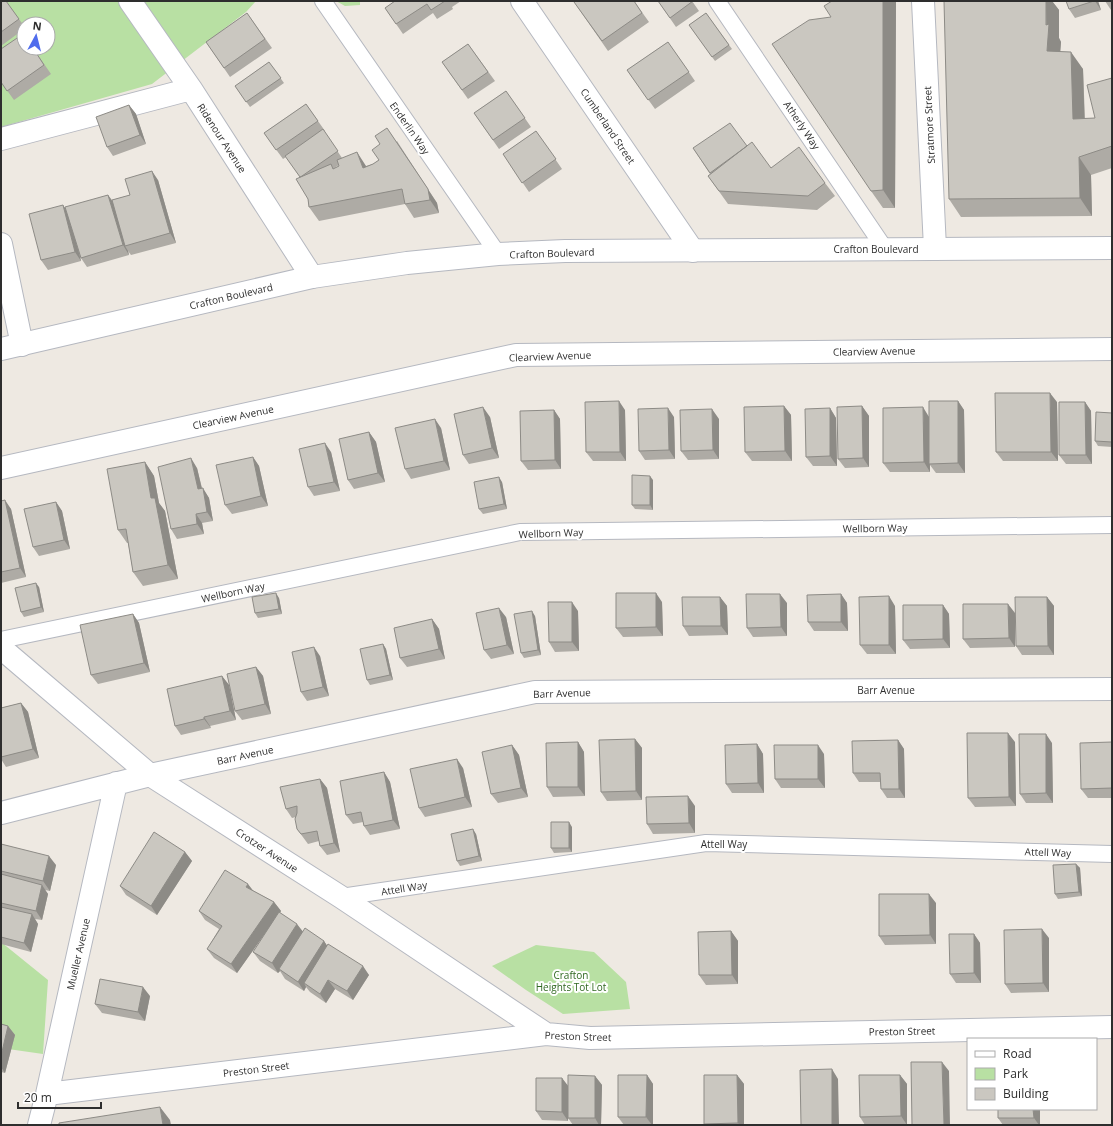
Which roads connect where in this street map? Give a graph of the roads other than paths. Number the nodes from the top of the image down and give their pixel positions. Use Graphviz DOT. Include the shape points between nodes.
graph roads {
  1 [pos="130,1"];
  2 [pos="323,1"];
  3 [pos="522,1"];
  4 [pos="717,1"];
  5 [pos="923,1"];
  6 [pos="191,89"];
  7 [pos="1,139"];
  8 [pos="1,244"];
  9 [pos="935,248"];
  10 [pos="1112,248"];
  11 [pos="885,249"];
  12 [pos="693,251"];
  13 [pos="498,254"];
  14 [pos="312,276"];
  15 [pos="22,345"];
  16 [pos="1,349"];
  17 [pos="1112,349"];
  18 [pos="1,468"];
  19 [pos="1112,525"];
  20 [pos="1,640"];
  21 [pos="1,648"];
  22 [pos="1112,689"];
  23 [pos="150,776"];
  24 [pos="116,783"];
  25 [pos="1,813"];
  26 [pos="1112,854"];
  27 [pos="341,898"];
  28 [pos="1112,1027"];
  29 [pos="546,1034"];
  30 [pos="47,1094"];
  31 [pos="39,1125"];
  1 -- 6 [label="street, Ridenour Avenue"];
  2 -- 13 [label="lane, Enderlin Way"];
  3 -- 12 [label="street, Cumberland Street"];
  4 -- 11 [label="lane, Atherly Way"];
  5 -- 9 [label="street, Stratmore Street"];
  6 -- 7 [label="street"];
  6 -- 14 [label="street, Ridenour Avenue"];
  8 -- 15 [label="street"];
  9 -- 10 [label="street, Crafton Boulevard"];
  9 -- 11 [label="street, Crafton Boulevard"];
  11 -- 12 [label="street, Crafton Boulevard"];
  12 -- 13 [label="street, Crafton Boulevard"];
  13 -- 14 [label="street, Crafton Boulevard"];
  14 -- 15 [label="street, Crafton Boulevard"];
  15 -- 16 [label="street, Crafton Boulevard"];
  17 -- 18 [label="street, Clearview Avenue" via="516,355"];
  19 -- 20 [label="lane, Wellborn Way" via="520,532"];
  21 -- 23 [label="street, Crotzer Avenue"];
  22 -- 23 [label="street, Barr Avenue" via="535,692"];
  23 -- 24 [label="street, Barr Avenue"];
  23 -- 27 [label="street, Crotzer Avenue"];
  24 -- 25 [label="street, Barr Avenue"];
  24 -- 30 [label="street, Mueller Avenue"];
  26 -- 27 [label="lane, Attell Way" via="706,843"];
  27 -- 29 [label="street, Crotzer Avenue"];
  28 -- 29 [label="street, Preston Street" via="590,1038"];
  29 -- 30 [label="street, Preston Street"];
  30 -- 31 [label="street, Mueller Avenue"];
}
